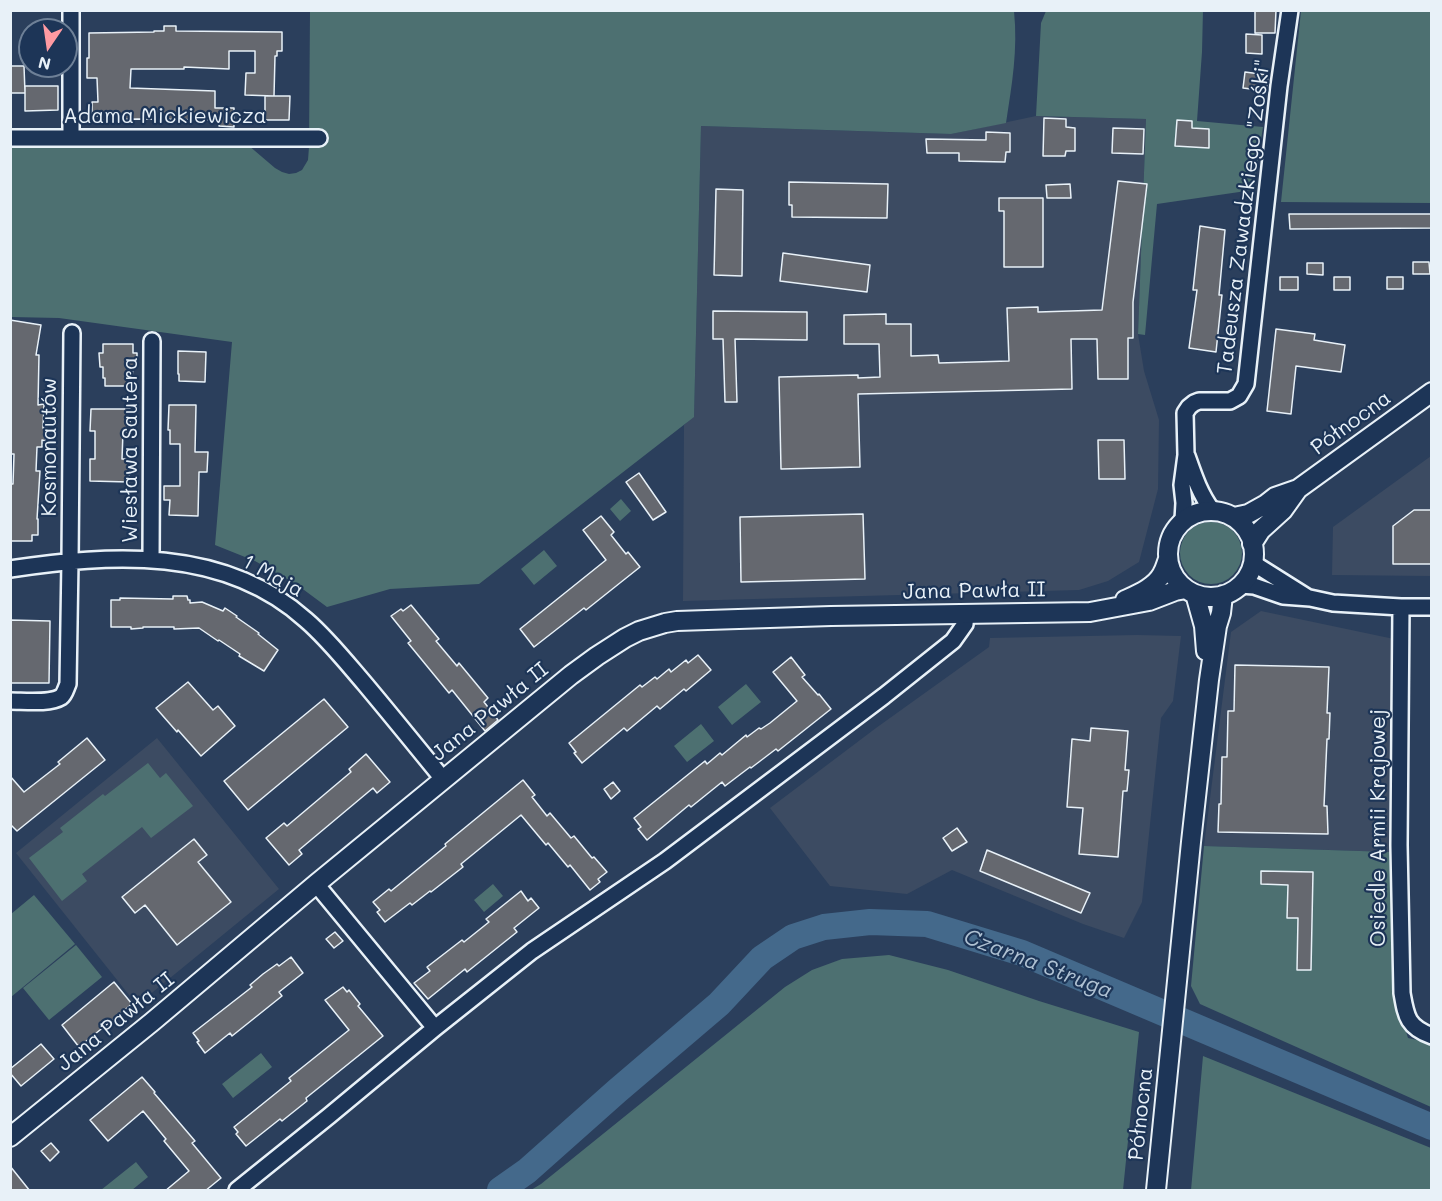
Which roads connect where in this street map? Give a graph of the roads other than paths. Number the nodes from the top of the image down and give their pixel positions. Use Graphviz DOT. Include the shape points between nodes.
graph roads {
  1 [pos="71,10"];
  2 [pos="1290,10"];
  3 [pos="10,138"];
  4 [pos="71,138"];
  5 [pos="319,138"];
  6 [pos="72,333"];
  7 [pos="152,341"];
  8 [pos="1431,392"];
  9 [pos="1186,455"];
  10 [pos="1298,489"];
  11 [pos="1212,510"];
  12 [pos="1234,517"];
  13 [pos="1183,520"];
  14 [pos="1252,544"];
  15 [pos="1168,559"];
  16 [pos="151,560"];
  17 [pos="70,561"];
  18 [pos="1252,563"];
  19 [pos="10,569"];
  20 [pos="1240,585"];
  21 [pos="1191,591"];
  22 [pos="1223,595"];
  23 [pos="1310,598"];
  24 [pos="1401,607"];
  25 [pos="1431,607"];
  26 [pos="1110,608"];
  27 [pos="966,613"];
  28 [pos="1209,680"];
  29 [pos="10,700"];
  30 [pos="443,779"];
  31 [pos="316,884"];
  32 [pos="435,1028"];
  33 [pos="1431,1036"];
  34 [pos="10,1137"];
  35 [pos="237,1191"];
  36 [pos="1156,1191"];
  1 -- 4 [label="street"];
  2 -- 9 [label="street, Tadeusza Zawadzkiego \"Zośki\"" via="1246,384 1239,396 1230,400 1199,401 1189,407 1184,421"];
  3 -- 4 [label="street, Adama Mickiewicza"];
  4 -- 5 [label="street, Adama Mickiewicza"];
  6 -- 17 [label="street, Kosmonautów"];
  7 -- 16 [label="street, Wiesława Sautera"];
  8 -- 10 [label="street, Północna"];
  9 -- 11 [label="street"];
  9 -- 13 [label="street"];
  10 -- 12 [label="street"];
  10 -- 14 [label="street"];
  11 -- 12 [label="street"];
  11 -- 13 [label="street"];
  12 -- 14 [label="street" via="1249,533"];
  13 -- 15 [label="street" via="1168,544"];
  14 -- 18 [label="street"];
  15 -- 21 [label="street" via="1177,581"];
  15 -- 26 [label="street, Jana Pawła II" via="1154,584"];
  16 -- 17 [label="street, 1 Maja"];
  16 -- 30 [label="street, 1 Maja" via="226,573 294,610 332,645"];
  17 -- 19 [label="street, 1 Maja"];
  17 -- 29 [label="street, Kosmonautów" via="66,691 61,697 46,701"];
  18 -- 20 [label="street"];
  18 -- 23 [label="street"];
  20 -- 22 [label="street"];
  20 -- 23 [label="street"];
  21 -- 22 [label="street" via="1204,596"];
  21 -- 26 [label="street, Jana Pawła II" via="1175,591 1149,602"];
  21 -- 28 [label="street" via="1204,626"];
  22 -- 28 [label="street"];
  23 -- 24 [label="street"];
  24 -- 25 [label="street"];
  24 -- 33 [label="street, Osiedle Armii Krajowej" via="1402,993 1410,1023"];
  26 -- 27 [label="street, Jana Pawła II" via="1090,612"];
  27 -- 30 [label="street, Jana Pawła II" via="677,621 639,631 571,675"];
  27 -- 32 [label="street" via="965,624 953,641 884,696 665,861 540,946"];
  28 -- 36 [label="street, Północna"];
  30 -- 31 [label="street, Jana Pawła II"];
  31 -- 32 [label="street"];
  31 -- 34 [label="street, Jana Pawła II"];
  32 -- 35 [label="street"];
}
